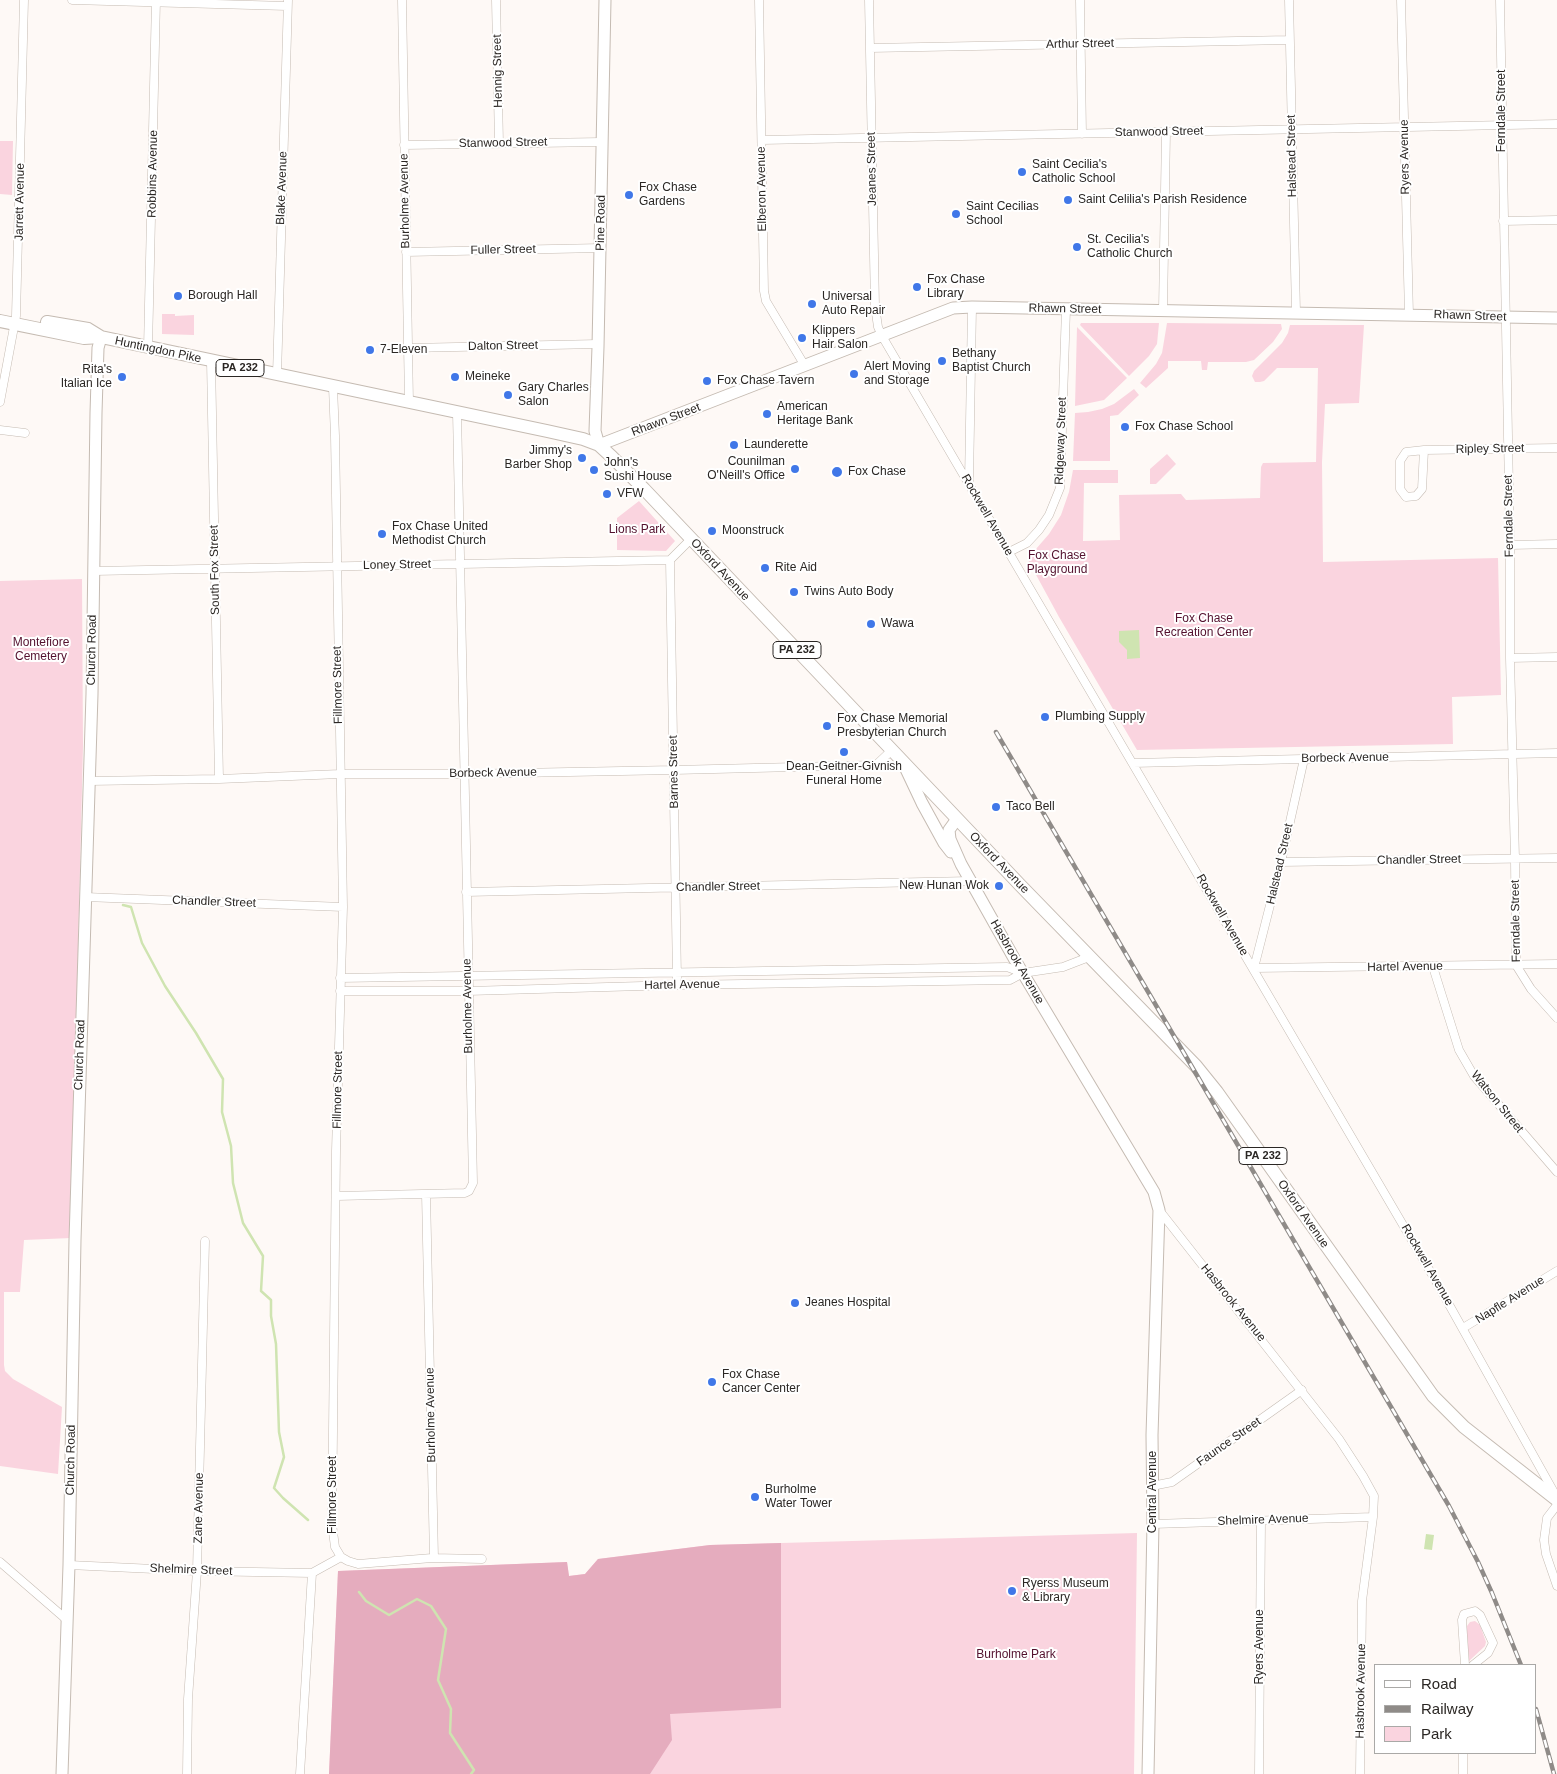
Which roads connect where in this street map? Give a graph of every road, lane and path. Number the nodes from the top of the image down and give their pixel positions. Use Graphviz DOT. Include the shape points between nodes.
graph roads {
  1 [pos="24,0"];
  2 [pos="72,0"];
  3 [pos="402,0"];
  4 [pos="496,0"];
  5 [pos="605,0"];
  6 [pos="759,0"];
  7 [pos="869,0"];
  8 [pos="1080,0"];
  9 [pos="1289,0"];
  10 [pos="1401,0"];
  11 [pos="1500,0"];
  12 [pos="156,1"];
  13 [pos="287,3"];
  14 [pos="1289,40"];
  15 [pos="1081,44"];
  16 [pos="870,48"];
  17 [pos="1557,124"];
  18 [pos="1501,125"];
  19 [pos="1404,128"];
  20 [pos="1292,130"];
  21 [pos="1166,132"];
  22 [pos="1082,134"];
  23 [pos="872,137"];
  24 [pos="762,140"];
  25 [pos="602,142"];
  26 [pos="500,143"];
  27 [pos="404,145"];
  28 [pos="1503,220"];
  29 [pos="1557,220"];
  30 [pos="600,248"];
  31 [pos="406,252"];
  32 [pos="972,307"];
  33 [pos="1066,309"];
  34 [pos="1163,310"];
  35 [pos="1296,312"];
  36 [pos="0,313"];
  37 [pos="1409,314"];
  38 [pos="1505,316"];
  39 [pos="1557,318"];
  40 [pos="15,320"];
  41 [pos="0,321"];
  42 [pos="882,336"];
  43 [pos="101,337"];
  44 [pos="598,344"];
  45 [pos="148,348"];
  46 [pos="408,348"];
  47 [pos="211,361"];
  48 [pos="804,366"];
  49 [pos="277,375"];
  50 [pos="333,387"];
  51 [pos="0,402"];
  52 [pos="409,402"];
  53 [pos="457,412"];
  54 [pos="0,430"];
  55 [pos="25,434"];
  56 [pos="599,445"];
  57 [pos="1557,448"];
  58 [pos="1507,449"];
  59 [pos="1424,450"];
  60 [pos="969,483"];
  61 [pos="691,539"];
  62 [pos="1557,544"];
  63 [pos="1510,545"];
  64 [pos="1009,552"];
  65 [pos="670,560"];
  66 [pos="461,564"];
  67 [pos="336,566"];
  68 [pos="214,568"];
  69 [pos="94,571"];
  70 [pos="1557,657"];
  71 [pos="1510,658"];
  72 [pos="892,750"];
  73 [pos="1557,753"];
  74 [pos="1512,754"];
  75 [pos="1304,759"];
  76 [pos="902,761"];
  77 [pos="1133,763"];
  78 [pos="674,770"];
  79 [pos="340,774"];
  80 [pos="464,774"];
  81 [pos="219,779"];
  82 [pos="89,781"];
  83 [pos="957,819"];
  84 [pos="1557,858"];
  85 [pos="1515,859"];
  86 [pos="1281,862"];
  87 [pos="961,864"];
  88 [pos="970,881"];
  89 [pos="676,888"];
  90 [pos="466,892"];
  91 [pos="85,897"];
  92 [pos="343,907"];
  93 [pos="1089,957"];
  94 [pos="1557,964"];
  95 [pos="1516,965"];
  96 [pos="1433,967"];
  97 [pos="1254,968"];
  98 [pos="677,973"];
  99 [pos="1023,973"];
  100 [pos="468,976"];
  101 [pos="340,978"];
  102 [pos="677,984"];
  103 [pos="340,991"];
  104 [pos="468,991"];
  105 [pos="1557,1018"];
  106 [pos="1557,1172"];
  107 [pos="426,1194"];
  108 [pos="337,1196"];
  109 [pos="1159,1210"];
  110 [pos="205,1241"];
  111 [pos="1557,1271"];
  112 [pos="1463,1328"];
  113 [pos="1302,1390"];
  114 [pos="1152,1486"];
  115 [pos="1557,1499"];
  116 [pos="1557,1505"];
  117 [pos="1373,1516"];
  118 [pos="1261,1520"];
  119 [pos="1153,1524"];
  120 [pos="341,1557"];
  121 [pos="434,1558"];
  122 [pos="482,1559"];
  123 [pos="0,1562"];
  124 [pos="69,1565"];
  125 [pos="197,1570"];
  126 [pos="312,1572"];
  127 [pos="1557,1586"];
  128 [pos="67,1620"];
  129 [pos="1465,1664"];
  130 [pos="1474,1664"];
  131 [pos="1463,1754"];
  132 [pos="62,1774"];
  133 [pos="187,1774"];
  134 [pos="300,1774"];
  135 [pos="1148,1774"];
  136 [pos="1259,1774"];
  137 [pos="1360,1774"];
  138 [pos="1463,1774"];
  1 -- 40 [label="street, Jarrett Avenue"];
  2 -- 12 [label="street"];
  3 -- 27 [label="street, Burholme Avenue"];
  4 -- 26 [label="street, Hennig Street"];
  5 -- 25 [label="main road, Pine Road"];
  6 -- 24 [label="street, Elberon Avenue"];
  7 -- 16 [label="street, Jeanes Street"];
  8 -- 15 [label="street"];
  9 -- 14 [label="street, Halstead Street"];
  10 -- 19 [label="street, Ryers Avenue"];
  11 -- 18 [label="street, Ferndale Street"];
  12 -- 13 [label="street"];
  12 -- 45 [label="street, Robbins Avenue"];
  13 -- 49 [label="street, Blake Avenue"];
  14 -- 15 [label="street, Arthur Street"];
  14 -- 20 [label="street, Halstead Street"];
  15 -- 16 [label="street, Arthur Street"];
  15 -- 22 [label="street"];
  16 -- 23 [label="street, Jeanes Street"];
  17 -- 18 [label="street, Stanwood Street"];
  18 -- 19 [label="street, Stanwood Street"];
  18 -- 28 [label="street, Ferndale Street"];
  19 -- 20 [label="street, Stanwood Street"];
  19 -- 37 [label="street, Ryers Avenue"];
  20 -- 21 [label="street, Stanwood Street"];
  20 -- 35 [label="street, Halstead Street"];
  21 -- 22 [label="street, Stanwood Street"];
  21 -- 34 [label="street"];
  22 -- 23 [label="street, Stanwood Street"];
  23 -- 24 [label="street, Stanwood Street"];
  23 -- 42 [label="street, Jeanes Street" via="875,306"];
  24 -- 48 [label="street, Elberon Avenue" via="764,296"];
  25 -- 26 [label="street, Stanwood Street"];
  25 -- 30 [label="main road, Pine Road"];
  26 -- 27 [label="street, Stanwood Street"];
  27 -- 31 [label="street, Burholme Avenue"];
  28 -- 29 [label="street"];
  28 -- 38 [label="street, Ferndale Street"];
  30 -- 31 [label="street, Fuller Street"];
  30 -- 44 [label="main road, Pine Road"];
  31 -- 46 [label="street, Burholme Avenue"];
  32 -- 33 [label="main road, Rhawn Street"];
  32 -- 42 [label="main road, Rhawn Street" via="954,308"];
  32 -- 60 [label="street"];
  33 -- 34 [label="main road, Rhawn Street"];
  33 -- 64 [label="street, Ridgeway Street" via="1060,488 1050,515 1026,543"];
  34 -- 35 [label="main road, Rhawn Street"];
  35 -- 37 [label="main road, Rhawn Street"];
  36 -- 40 [label="main road, Huntingdon Pike / PA 232"];
  37 -- 38 [label="main road, Rhawn Street"];
  38 -- 39 [label="main road, Rhawn Street"];
  38 -- 58 [label="street, Ferndale Street"];
  40 -- 41 [label="main road, Huntingdon Pike / PA 232"];
  40 -- 43 [label="main road, Huntingdon Pike / PA 232" via="88,329"];
  40 -- 51 [label="street, Jarrett Avenue"];
  42 -- 48 [label="main road, Rhawn Street"];
  42 -- 60 [label="street, Rockwell Avenue"];
  43 -- 45 [label="main road, Huntingdon Pike / PA 232"];
  43 -- 69 [label="main road, Church Road" via="97,361"];
  44 -- 46 [label="street, Dalton Street"];
  44 -- 56 [label="main road, Pine Road" via="595,431"];
  45 -- 47 [label="main road, Huntingdon Pike / PA 232"];
  46 -- 52 [label="street, Burholme Avenue"];
  47 -- 49 [label="main road, Huntingdon Pike / PA 232"];
  47 -- 68 [label="street, South Fox Street"];
  48 -- 56 [label="main road, Rhawn Street"];
  49 -- 50 [label="main road, Huntingdon Pike / PA 232"];
  50 -- 52 [label="main road, Oxford Avenue / PA 232"];
  50 -- 67 [label="street, Fillmore Street"];
  52 -- 53 [label="main road, Oxford Avenue / PA 232"];
  53 -- 56 [label="main road, Oxford Avenue / PA 232"];
  53 -- 66 [label="street, Burholme Avenue"];
  54 -- 55 [label="street"];
  56 -- 61 [label="main road, Oxford Avenue / PA 232"];
  57 -- 58 [label="street, Ripley Street"];
  58 -- 59 [label="street, Ripley Street"];
  58 -- 63 [label="street, Ferndale Street"];
  59 -- 59 [label="street, Ripley Street" via="1406,452 1402,456 1400,489 1406,497 1416,496 1422,489"];
  60 -- 64 [label="street, Rockwell Avenue"];
  61 -- 65 [label="street"];
  61 -- 72 [label="main road, Oxford Avenue / PA 232"];
  62 -- 63 [label="street"];
  63 -- 71 [label="street, Ferndale Street"];
  64 -- 77 [label="street, Rockwell Avenue"];
  65 -- 66 [label="street, Loney Street"];
  65 -- 78 [label="street, Barnes Street"];
  66 -- 67 [label="street, Loney Street"];
  66 -- 80 [label="street, Burholme Avenue"];
  67 -- 68 [label="street, Loney Street"];
  67 -- 79 [label="street, Fillmore Street"];
  68 -- 69 [label="street, Loney Street"];
  68 -- 81 [label="street, South Fox Street"];
  69 -- 82 [label="main road, Church Road"];
  70 -- 71 [label="street"];
  71 -- 74 [label="street, Ferndale Street"];
  72 -- 76 [label="main road, Oxford Avenue / PA 232"];
  72 -- 78 [label="street, Borbeck Avenue" via="876,764"];
  73 -- 74 [label="street, Borbeck Avenue"];
  74 -- 75 [label="street, Borbeck Avenue"];
  74 -- 85 [label="street, Ferndale Street"];
  75 -- 77 [label="street, Borbeck Avenue"];
  75 -- 86 [label="street, Halstead Street"];
  76 -- 83 [label="main road, Oxford Avenue / PA 232"];
  76 -- 87 [label="main road, Hasbrook Avenue" via="944,843"];
  77 -- 97 [label="street, Rockwell Avenue"];
  78 -- 80 [label="street, Borbeck Avenue"];
  78 -- 89 [label="street, Barnes Street"];
  79 -- 80 [label="street, Borbeck Avenue"];
  79 -- 81 [label="street, Borbeck Avenue"];
  79 -- 92 [label="street, Fillmore Street"];
  80 -- 90 [label="street, Burholme Avenue"];
  81 -- 82 [label="street, Borbeck Avenue"];
  82 -- 91 [label="main road, Church Road"];
  83 -- 87 [label="main road, Hasbrook Avenue" via="949,833"];
  83 -- 93 [label="main road, Oxford Avenue / PA 232"];
  84 -- 85 [label="street, Chandler Street"];
  85 -- 86 [label="street, Chandler Street"];
  85 -- 95 [label="street, Ferndale Street"];
  86 -- 97 [label="street, Halstead Street"];
  87 -- 88 [label="main road, Hasbrook Avenue"];
  88 -- 89 [label="street, Chandler Street"];
  88 -- 99 [label="main road, Hasbrook Avenue"];
  89 -- 90 [label="street, Chandler Street"];
  89 -- 98 [label="street, Barnes Street"];
  90 -- 100 [label="street, Burholme Avenue"];
  91 -- 92 [label="street, Chandler Street"];
  91 -- 124 [label="main road, Church Road"];
  92 -- 101 [label="street, Fillmore Street"];
  93 -- 99 [label="street, Hartel Avenue" via="1063,967"];
  93 -- 115 [label="main road, Oxford Avenue / PA 232" via="1206,1078 1433,1396 1464,1427"];
  94 -- 95 [label="street, Hartel Avenue"];
  95 -- 96 [label="street, Hartel Avenue"];
  95 -- 105 [label="street, Ferndale Street" via="1531,989"];
  96 -- 97 [label="street, Hartel Avenue"];
  96 -- 106 [label="street, Watson Street" via="1459,1050 1474,1076"];
  97 -- 112 [label="street, Rockwell Avenue"];
  98 -- 99 [label="street, Hartel Avenue" via="1007,967"];
  98 -- 100 [label="street, Hartel Avenue"];
  98 -- 102 [label="street, Barnes Street"];
  99 -- 102 [label="street, Hartel Avenue" via="1010,980"];
  99 -- 109 [label="main road, Hasbrook Avenue" via="1154,1192"];
  100 -- 101 [label="street, Hartel Avenue"];
  100 -- 104 [label="street, Burholme Avenue"];
  101 -- 103 [label="street, Fillmore Street"];
  102 -- 104 [label="street, Hartel Avenue"];
  103 -- 104 [label="street, Hartel Avenue"];
  103 -- 108 [label="street, Fillmore Street"];
  104 -- 107 [label="street, Burholme Avenue" via="473,1183 464,1193"];
  107 -- 108 [label="street"];
  107 -- 121 [label="street, Burholme Avenue"];
  108 -- 120 [label="street, Fillmore Street" via="332,1524 335,1547"];
  109 -- 113 [label="street, Hasbrook Avenue"];
  109 -- 114 [label="main road, Central Avenue"];
  110 -- 125 [label="street, Zane Avenue"];
  111 -- 112 [label="street, Napfle Avenue"];
  112 -- 115 [label="street, Rockwell Avenue"];
  113 -- 114 [label="street, Faunce Street" via="1172,1482"];
  113 -- 117 [label="street, Hasbrook Avenue" via="1363,1476 1374,1496"];
  114 -- 119 [label="main road, Central Avenue"];
  116 -- 127 [label="street" via="1547,1518 1544,1540"];
  117 -- 118 [label="street, Shelmire Avenue"];
  117 -- 137 [label="street, Hasbrook Avenue" via="1362,1602"];
  118 -- 119 [label="street, Shelmire Avenue"];
  118 -- 136 [label="street, Ryers Avenue"];
  119 -- 135 [label="main road, Central Avenue"];
  120 -- 121 [label="street" via="358,1564"];
  120 -- 126 [label="street"];
  121 -- 122 [label="street"];
  123 -- 128 [label="street"];
  124 -- 125 [label="street, Shelmire Street"];
  124 -- 128 [label="main road, Church Road"];
  125 -- 126 [label="street, Shelmire Street"];
  125 -- 133 [label="street, Zane Avenue" via="188,1699"];
  126 -- 134 [label="street"];
  128 -- 132 [label="main road, Church Road"];
  129 -- 130 [label="street" via="1462,1620 1464,1614 1476,1611 1493,1642 1488,1652"];
  131 -- 138 [label="street"];
}
